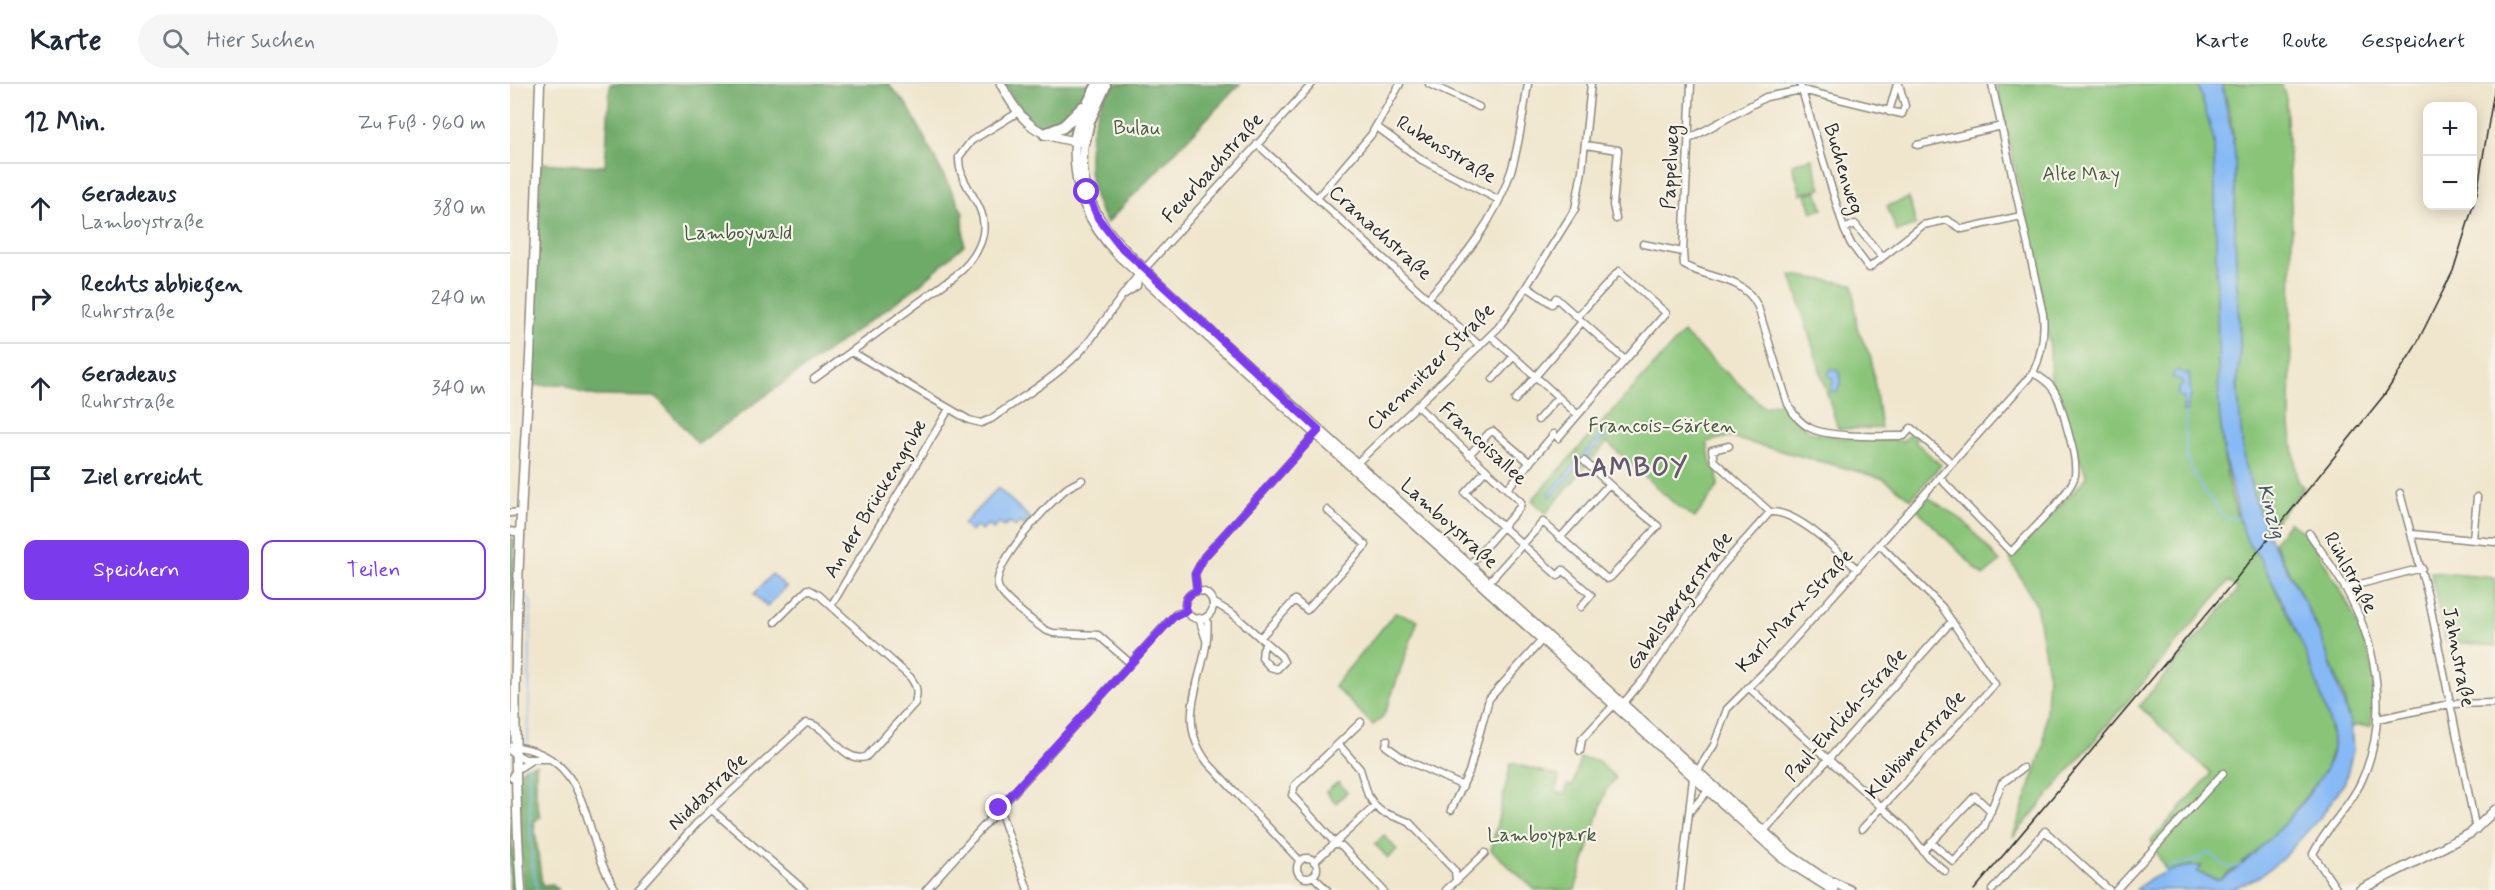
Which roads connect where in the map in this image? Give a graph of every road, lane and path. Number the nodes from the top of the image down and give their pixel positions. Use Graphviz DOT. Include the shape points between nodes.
graph roads {
  1 [pos="540,84"];
  2 [pos="1001,84"];
  3 [pos="1098,84"];
  4 [pos="1106,84"];
  5 [pos="1312,84"];
  6 [pos="1400,84"];
  7 [pos="1429,84"];
  8 [pos="1528,84"];
  9 [pos="1591,84"];
  10 [pos="1691,84"];
  11 [pos="1898,84"];
  12 [pos="1992,84"];
  13 [pos="1801,87"];
  14 [pos="1088,103"];
  15 [pos="1479,107"];
  16 [pos="1889,112"];
  17 [pos="1017,113"];
  18 [pos="2002,126"];
  19 [pos="1377,127"];
  20 [pos="1045,134"];
  21 [pos="1689,139"];
  22 [pos="1079,141"];
  23 [pos="1257,144"];
  24 [pos="1585,145"];
  25 [pos="1917,145"];
  26 [pos="1317,198"];
  27 [pos="1499,200"];
  28 [pos="2021,216"];
  29 [pos="1616,219"];
  30 [pos="1844,229"];
  31 [pos="1644,244"];
  32 [pos="1683,255"];
  33 [pos="1882,257"];
  34 [pos="1142,272"];
  35 [pos="1527,287"];
  36 [pos="1428,298"];
  37 [pos="1577,317"];
  38 [pos="1582,322"];
  39 [pos="1491,336"];
  40 [pos="1480,346"];
  41 [pos="852,352"];
  42 [pos="1513,357"];
  43 [pos="1625,360"];
  44 [pos="2033,373"];
  45 [pos="1534,376"];
  46 [pos="814,379"];
  47 [pos="1493,379"];
  48 [pos="1558,397"];
  49 [pos="1515,400"];
  50 [pos="1417,406"];
  51 [pos="949,409"];
  52 [pos="1578,415"];
  53 [pos="1538,420"];
  54 [pos="1317,432"];
  55 [pos="1729,446"];
  56 [pos="1469,455"];
  57 [pos="1530,462"];
  58 [pos="1584,462"];
  59 [pos="1952,463"];
  60 [pos="1355,466"];
  61 [pos="1486,470"];
  62 [pos="1939,477"];
  63 [pos="1082,480"];
  64 [pos="1609,484"];
  65 [pos="1507,489"];
  66 [pos="2400,493"];
  67 [pos="2477,497"];
  68 [pos="1327,510"];
  69 [pos="520,512"];
  70 [pos="1770,512"];
  71 [pos="510,513"];
  72 [pos="1503,527"];
  73 [pos="515,532"];
  74 [pos="2309,533"];
  75 [pos="2412,534"];
  76 [pos="1560,538"];
  77 [pos="2473,539"];
  78 [pos="2495,542"];
  79 [pos="1523,544"];
  80 [pos="1879,544"];
  81 [pos="1474,560"];
  82 [pos="1856,568"];
  83 [pos="2422,568"];
  84 [pos="1486,585"];
  85 [pos="2345,588"];
  86 [pos="1197,591"];
  87 [pos="1213,602"];
  88 [pos="831,606"];
  89 [pos="1581,607"];
  90 [pos="1187,611"];
  91 [pos="1207,616"];
  92 [pos="1198,618"];
  93 [pos="1952,621"];
  94 [pos="775,622"];
  95 [pos="1260,638"];
  96 [pos="1542,640"];
  97 [pos="1207,643"];
  98 [pos="1266,643"];
  99 [pos="1130,663"];
  100 [pos="1748,687"];
  101 [pos="2495,703"];
  102 [pos="2450,704"];
  103 [pos="1618,707"];
  104 [pos="2377,719"];
  105 [pos="1361,722"];
  106 [pos="806,723"];
  107 [pos="1387,740"];
  108 [pos="1336,746"];
  109 [pos="511,749"];
  110 [pos="1580,751"];
  111 [pos="550,759"];
  112 [pos="1828,759"];
  113 [pos="525,761"];
  114 [pos="2023,768"];
  115 [pos="2223,773"];
  116 [pos="1695,774"];
  117 [pos="512,778"];
  118 [pos="1463,786"];
  119 [pos="1708,790"];
  120 [pos="1375,806"];
  121 [pos="999,808"];
  122 [pos="1882,808"];
  123 [pos="711,809"];
  124 [pos="1451,810"];
  125 [pos="2495,810"];
  126 [pos="1991,811"];
  127 [pos="1688,814"];
  128 [pos="1862,829"];
  129 [pos="2476,830"];
  130 [pos="1764,831"];
  131 [pos="1931,842"];
  132 [pos="1335,843"];
  133 [pos="1923,850"];
  134 [pos="1485,853"];
  135 [pos="1300,861"];
  136 [pos="1314,862"];
  137 [pos="1946,871"];
  138 [pos="1313,876"];
  139 [pos="1456,880"];
  140 [pos="796,883"];
  141 [pos="520,890"];
  142 [pos="616,890"];
  143 [pos="637,890"];
  144 [pos="789,890"];
  145 [pos="804,890"];
  146 [pos="926,890"];
  147 [pos="1028,890"];
  148 [pos="1327,890"];
  149 [pos="1383,890"];
  150 [pos="1446,890"];
  151 [pos="1680,890"];
  152 [pos="1833,890"];
  153 [pos="1850,890"];
  154 [pos="1992,890"];
  155 [pos="2109,890"];
  156 [pos="2116,890"];
  157 [pos="2337,890"];
  158 [pos="2360,890"];
  1 -- 69 [label="main road"];
  2 -- 17 [label="main road"];
  3 -- 14 [label="highway"];
  4 -- 22 [label="highway"];
  5 -- 23 [label="street, Feuerbachstraße"];
  6 -- 19 [label="street"];
  7 -- 15 [label="street"];
  8 -- 27 [label="street" via="1515,158"];
  9 -- 24 [label="street, Chemnitzer Straße"];
  10 -- 21 [label="street, Pappelweg"];
  11 -- 16 [label="street"];
  11 -- 16 [label="street" via="1905,106 1903,114"];
  12 -- 18 [label="street"];
  13 -- 16 [label="street"];
  13 -- 21 [label="street" via="1762,99"];
  13 -- 30 [label="street, Buchenweg"];
  14 -- 20 [label="highway" via="1063,127"];
  14 -- 22 [label="highway" via="1080,120"];
  17 -- 20 [label="main road"];
  17 -- 41 [label="street" via="971,141 959,157 961,176 983,217 981,241 974,257 955,276"];
  18 -- 25 [label="street"];
  18 -- 28 [label="street"];
  19 -- 26 [label="street"];
  19 -- 27 [label="street, Rubensstraße" via="1426,161"];
  20 -- 22 [label="main road"];
  21 -- 32 [label="street, Pappelweg"];
  22 -- 34 [label="main road, Lamboystraße" via="1093,208"];
  23 -- 26 [label="street, Cranachstraße"];
  23 -- 34 [label="street, Feuerbachstraße"];
  24 -- 29 [label="street" via="1618,150 1613,205"];
  24 -- 35 [label="street, Chemnitzer Straße" via="1575,209"];
  26 -- 36 [label="street, Cranachstraße"];
  27 -- 36 [label="street" via="1470,248"];
  28 -- 33 [label="street" via="1962,229 1947,220 1928,224"];
  28 -- 44 [label="street" via="2044,328"];
  30 -- 33 [label="street, Buchenweg" via="1855,224"];
  30 -- 33 [label="street, Buchenweg" via="1869,268"];
  31 -- 32 [label="street"];
  32 -- 59 [label="street" via="1684,265 1741,286 1754,299 1788,404 1805,425 1823,432 1904,436 1911,428"];
  34 -- 51 [label="street, Feuerbachstraße" via="1131,281 1074,359 991,419 974,423"];
  34 -- 54 [label="main road, Lamboystraße"];
  35 -- 37 [label="street" via="1552,303 1556,298"];
  35 -- 39 [label="street, Chemnitzer Straße"];
  36 -- 40 [label="street, Cranachstraße"];
  37 -- 38 [label="street"];
  37 -- 43 [label="street" via="1617,271 1627,278 1666,313"];
  38 -- 43 [label="street"];
  38 -- 45 [label="street"];
  39 -- 40 [label="street, Chemnitzer Straße"];
  39 -- 42 [label="street"];
  40 -- 50 [label="street, Chemnitzer Straße"];
  41 -- 46 [label="street"];
  41 -- 51 [label="street"];
  42 -- 45 [label="street"];
  42 -- 47 [label="street"];
  43 -- 52 [label="street"];
  44 -- 59 [label="street, Karl-Marx-Straße"];
  44 -- 62 [label="street" via="2054,388 2074,457 2075,477 2065,493 2011,552"];
  45 -- 48 [label="street"];
  45 -- 49 [label="street"];
  48 -- 52 [label="street"];
  48 -- 53 [label="street"];
  50 -- 56 [label="street, Francoisallee"];
  50 -- 60 [label="street, Chemnitzer Straße"];
  51 -- 88 [label="street, An der Brückengrube"];
  52 -- 57 [label="street"];
  54 -- 60 [label="main road, Lamboystraße"];
  54 -- 86 [label="street" via="1204,557 1195,574"];
  55 -- 70 [label="street" via="1712,450 1714,461"];
  56 -- 57 [label="street" via="1494,431"];
  56 -- 61 [label="street, Francoisallee"];
  57 -- 65 [label="street"];
  58 -- 64 [label="street"];
  59 -- 62 [label="street, Karl-Marx-Straße"];
  60 -- 84 [label="main road, Lamboystraße"];
  61 -- 65 [label="street, Francoisallee"];
  61 -- 72 [label="street" via="1465,493"];
  62 -- 80 [label="street, Karl-Marx-Straße"];
  63 -- 99 [label="street" via="1067,488 1021,539 999,569 998,585 1004,595 1045,630 1098,635"];
  64 -- 76 [label="street"];
  64 -- 76 [label="street" via="1658,525 1628,559 1607,579"];
  65 -- 72 [label="street, Francoisallee" via="1521,502"];
  66 -- 75 [label="street, Jahnstraße"];
  67 -- 77 [label="street"];
  68 -- 95 [label="street" via="1366,545 1307,610 1295,600"];
  69 -- 71 [label="street"];
  69 -- 73 [label="main road"];
  70 -- 82 [label="street" via="1815,532"];
  70 -- 103 [label="street, Gabelsbergerstraße" via="1721,567 1649,673"];
  72 -- 79 [label="street"];
  72 -- 81 [label="street"];
  73 -- 109 [label="main road"];
  74 -- 85 [label="street, Rühlstraße"];
  75 -- 77 [label="street"];
  75 -- 83 [label="street, Jahnstraße"];
  76 -- 79 [label="street" via="1543,522"];
  77 -- 78 [label="street"];
  79 -- 84 [label="street"];
  79 -- 89 [label="street" via="1558,576 1563,570 1591,595"];
  80 -- 82 [label="street, Karl-Marx-Straße"];
  80 -- 93 [label="street"];
  82 -- 100 [label="street, Karl-Marx-Straße"];
  83 -- 85 [label="street"];
  83 -- 102 [label="street, Jahnstraße"];
  84 -- 96 [label="main road, Lamboystraße"];
  84 -- 103 [label="main road, Lamboystraße"];
  85 -- 104 [label="street, Rühlstraße" via="2374,665"];
  86 -- 87 [label="street" via="1207,593"];
  86 -- 90 [label="street" via="1186,600"];
  87 -- 91 [label="street"];
  87 -- 95 [label="street"];
  88 -- 94 [label="street, An der Brückengrube" via="808,589"];
  88 -- 106 [label="street, An der Brückengrube" via="910,677 916,684 917,696 912,707 866,758 850,755 818,726"];
  90 -- 92 [label="street"];
  90 -- 99 [label="street" via="1174,616"];
  91 -- 92 [label="street"];
  91 -- 97 [label="street"];
  92 -- 97 [label="street"];
  93 -- 112 [label="street, Paul-Ehrlich-Straße"];
  93 -- 122 [label="street, Kleibömerstraße" via="1995,684"];
  95 -- 98 [label="street"];
  96 -- 103 [label="main road, Lamboystraße"];
  96 -- 118 [label="street" via="1487,702"];
  97 -- 135 [label="street" via="1191,713 1196,746"];
  99 -- 121 [label="street"];
  100 -- 112 [label="street"];
  100 -- 116 [label="street, Karl-Marx-Straße" via="1728,709 1712,749"];
  101 -- 102 [label="street"];
  102 -- 104 [label="street"];
  102 -- 129 [label="street, Jahnstraße"];
  103 -- 110 [label="street" via="1582,739"];
  103 -- 116 [label="main road, Lamboystraße"];
  104 -- 157 [label="street, Rühlstraße" via="2362,781 2313,854"];
  105 -- 108 [label="street"];
  106 -- 123 [label="street, Niddastraße"];
  107 -- 118 [label="street" via="1386,746 1397,755"];
  108 -- 120 [label="street" via="1359,769"];
  108 -- 132 [label="street" via="1292,791 1294,799"];
  109 -- 111 [label="street" via="534,749"];
  109 -- 113 [label="street"];
  109 -- 117 [label="main road"];
  111 -- 113 [label="street"];
  111 -- 142 [label="street" via="565,770 575,785"];
  112 -- 122 [label="street"];
  112 -- 130 [label="street, Paul-Ehrlich-Straße"];
  113 -- 117 [label="street"];
  114 -- 126 [label="street" via="2002,783"];
  115 -- 156 [label="street"];
  116 -- 119 [label="main road, Lamboystraße"];
  116 -- 127 [label="street"];
  116 -- 130 [label="main road, Lamboystraße"];
  117 -- 141 [label="main road"];
  118 -- 124 [label="street"];
  119 -- 127 [label="street"];
  119 -- 152 [label="main road, Lamboystraße" via="1785,860"];
  120 -- 132 [label="street"];
  120 -- 139 [label="street" via="1413,825 1455,871"];
  121 -- 146 [label="street"];
  121 -- 147 [label="street"];
  122 -- 128 [label="street, Kleibömerstraße"];
  122 -- 133 [label="street"];
  123 -- 140 [label="street"];
  123 -- 143 [label="street, Niddastraße"];
  125 -- 129 [label="main road"];
  126 -- 131 [label="street" via="1975,796"];
  126 -- 131 [label="street" via="1984,827 1954,862"];
  127 -- 151 [label="street"];
  129 -- 158 [label="main road"];
  130 -- 153 [label="main road, Lamboystraße" via="1798,862"];
  131 -- 133 [label="street"];
  132 -- 136 [label="street"];
  132 -- 149 [label="street"];
  133 -- 137 [label="street"];
  134 -- 139 [label="street"];
  135 -- 136 [label="street"];
  135 -- 138 [label="street" via="1299,875"];
  136 -- 138 [label="street" via="1317,869"];
  138 -- 148 [label="street"];
  139 -- 150 [label="street"];
  140 -- 144 [label="street"];
  140 -- 145 [label="street"];
  154 -- 155 [label="street" via="2045,831"];
}
